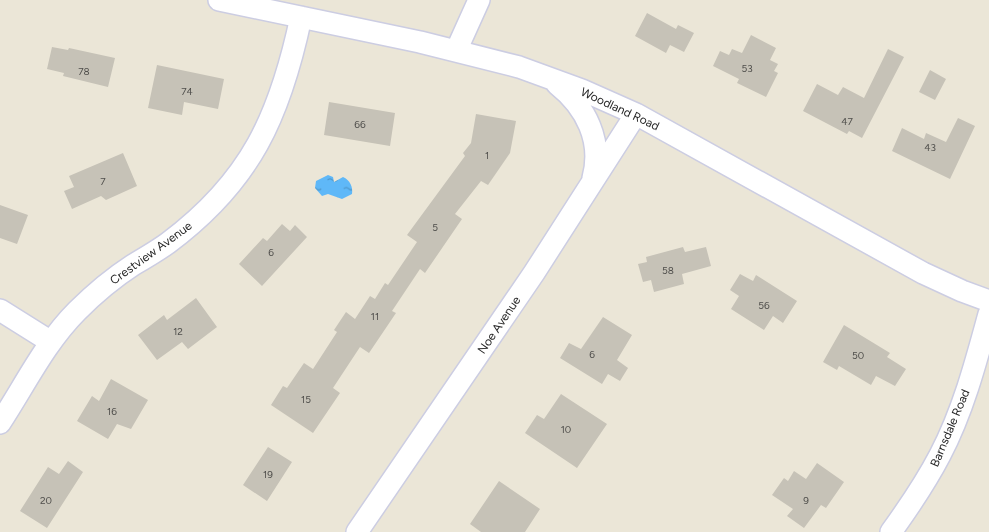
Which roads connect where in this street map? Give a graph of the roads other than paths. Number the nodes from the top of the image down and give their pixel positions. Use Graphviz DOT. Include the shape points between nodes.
graph roads {
  1 [pos="219,0"];
  2 [pos="479,0"];
  3 [pos="301,17"];
  4 [pos="456,51"];
  5 [pos="550,78"];
  6 [pos="636,114"];
  7 [pos="592,183"];
  8 [pos="989,301"];
  9 [pos="0,310"];
  10 [pos="989,314"];
  11 [pos="51,342"];
  12 [pos="0,423"];
  13 [pos="357,532"];
  14 [pos="891,532"];
  1 -- 3 [label="street, Woodland Road"];
  2 -- 4 [label="street"];
  3 -- 4 [label="street, Woodland Road"];
  3 -- 11 [label="street, Crestview Avenue" via="280,99 262,138 230,186 167,244 97,292"];
  4 -- 5 [label="street, Woodland Road"];
  5 -- 6 [label="street, Woodland Road"];
  5 -- 7 [label="street" via="580,107 592,130 596,166"];
  6 -- 7 [label="street, Noe Avenue"];
  6 -- 8 [label="street, Woodland Road" via="923,273"];
  7 -- 13 [label="street, Noe Avenue"];
  9 -- 11 [label="street"];
  10 -- 14 [label="street, Barnsdale Road" via="958,414 941,454"];
  11 -- 12 [label="street, Crestview Avenue"];
}
